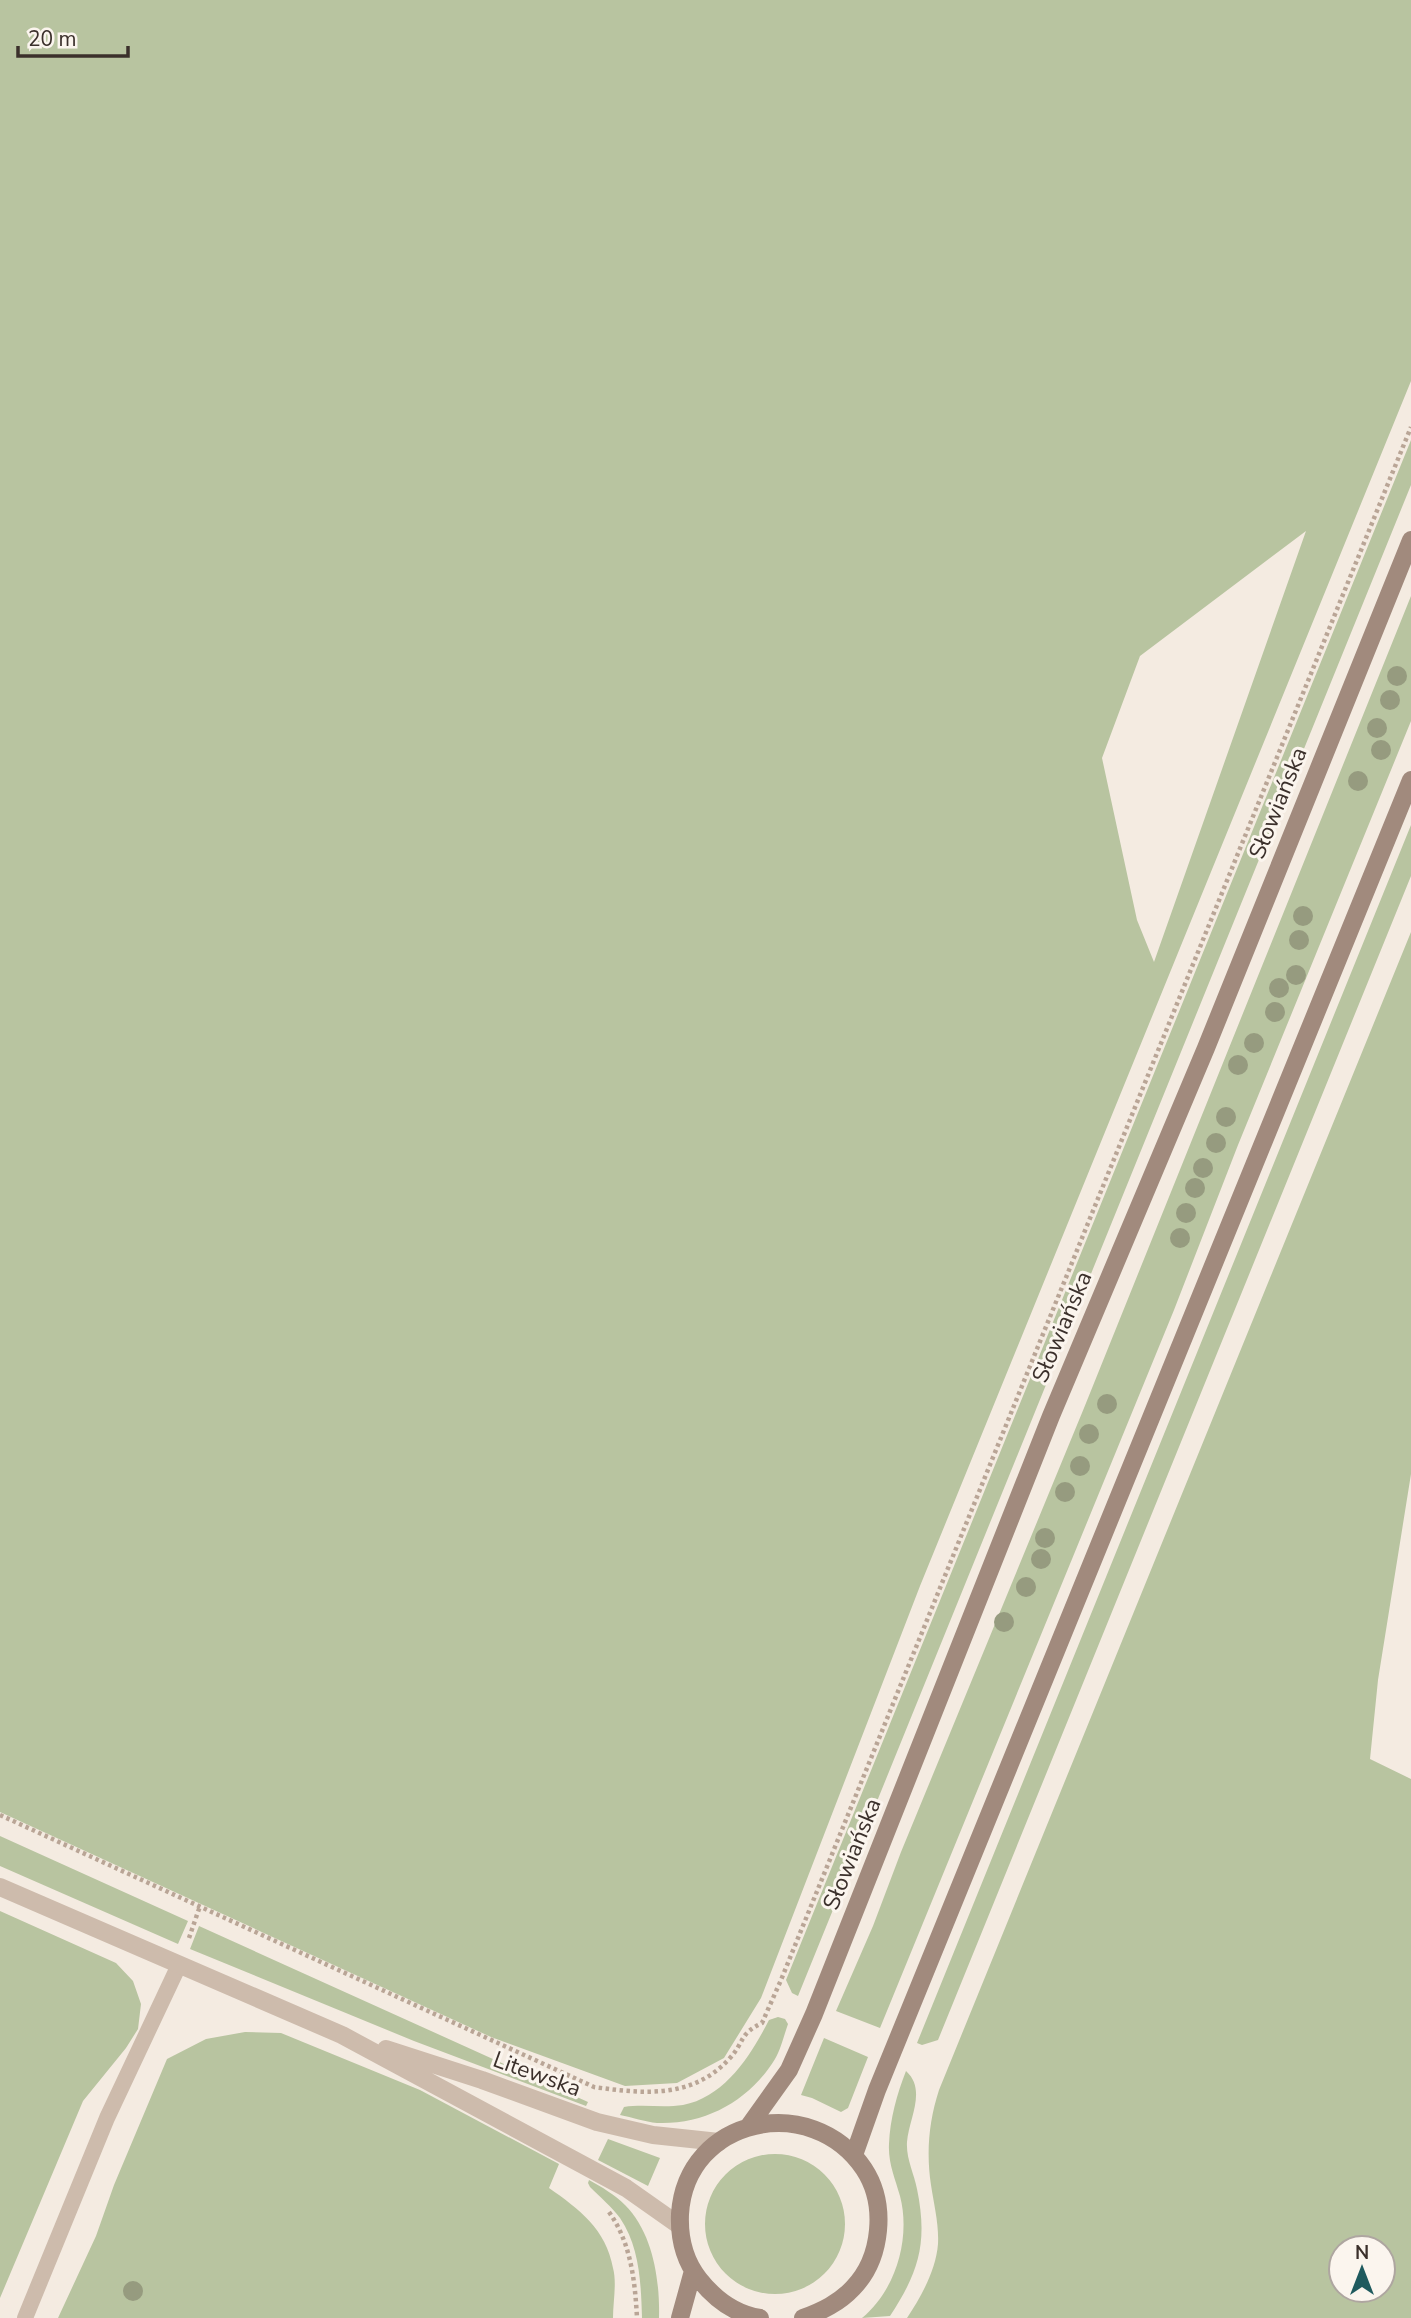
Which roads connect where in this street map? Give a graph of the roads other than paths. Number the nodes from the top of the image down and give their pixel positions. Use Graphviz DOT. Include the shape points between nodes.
graph roads {
  1 [pos="1411,540"];
  2 [pos="1411,780"];
  3 [pos="0,1887"];
  4 [pos="179,1965"];
  5 [pos="342,2035"];
  6 [pos="749,2126"];
  7 [pos="719,2142"];
  8 [pos="854,2155"];
  9 [pos="680,2226"];
  10 [pos="693,2271"];
  11 [pos="25,2318"];
  12 [pos="680,2318"];
  13 [pos="760,2318"];
  14 [pos="803,2318"];
  1 -- 6 [label="main road, Słowiańska" via="1051,1416 814,2014 789,2070"];
  2 -- 8 [label="main road"];
  3 -- 4 [label="street, Litewska"];
  4 -- 5 [label="street, Litewska"];
  4 -- 11 [label="lane" via="107,2118"];
  5 -- 7 [label="street, Litewska" via="597,2122"];
  5 -- 9 [label="street, Litewska" via="626,2188"];
  6 -- 7 [label="main road"];
  6 -- 8 [label="main road" via="772,2122 817,2129"];
  7 -- 9 [label="main road" via="701,2158 688,2179"];
  8 -- 14 [label="main road" via="874,2191 878,2231 874,2251 855,2287"];
  9 -- 10 [label="main road" via="683,2249"];
  10 -- 12 [label="main road"];
  10 -- 13 [label="main road" via="728,2307"];
}
